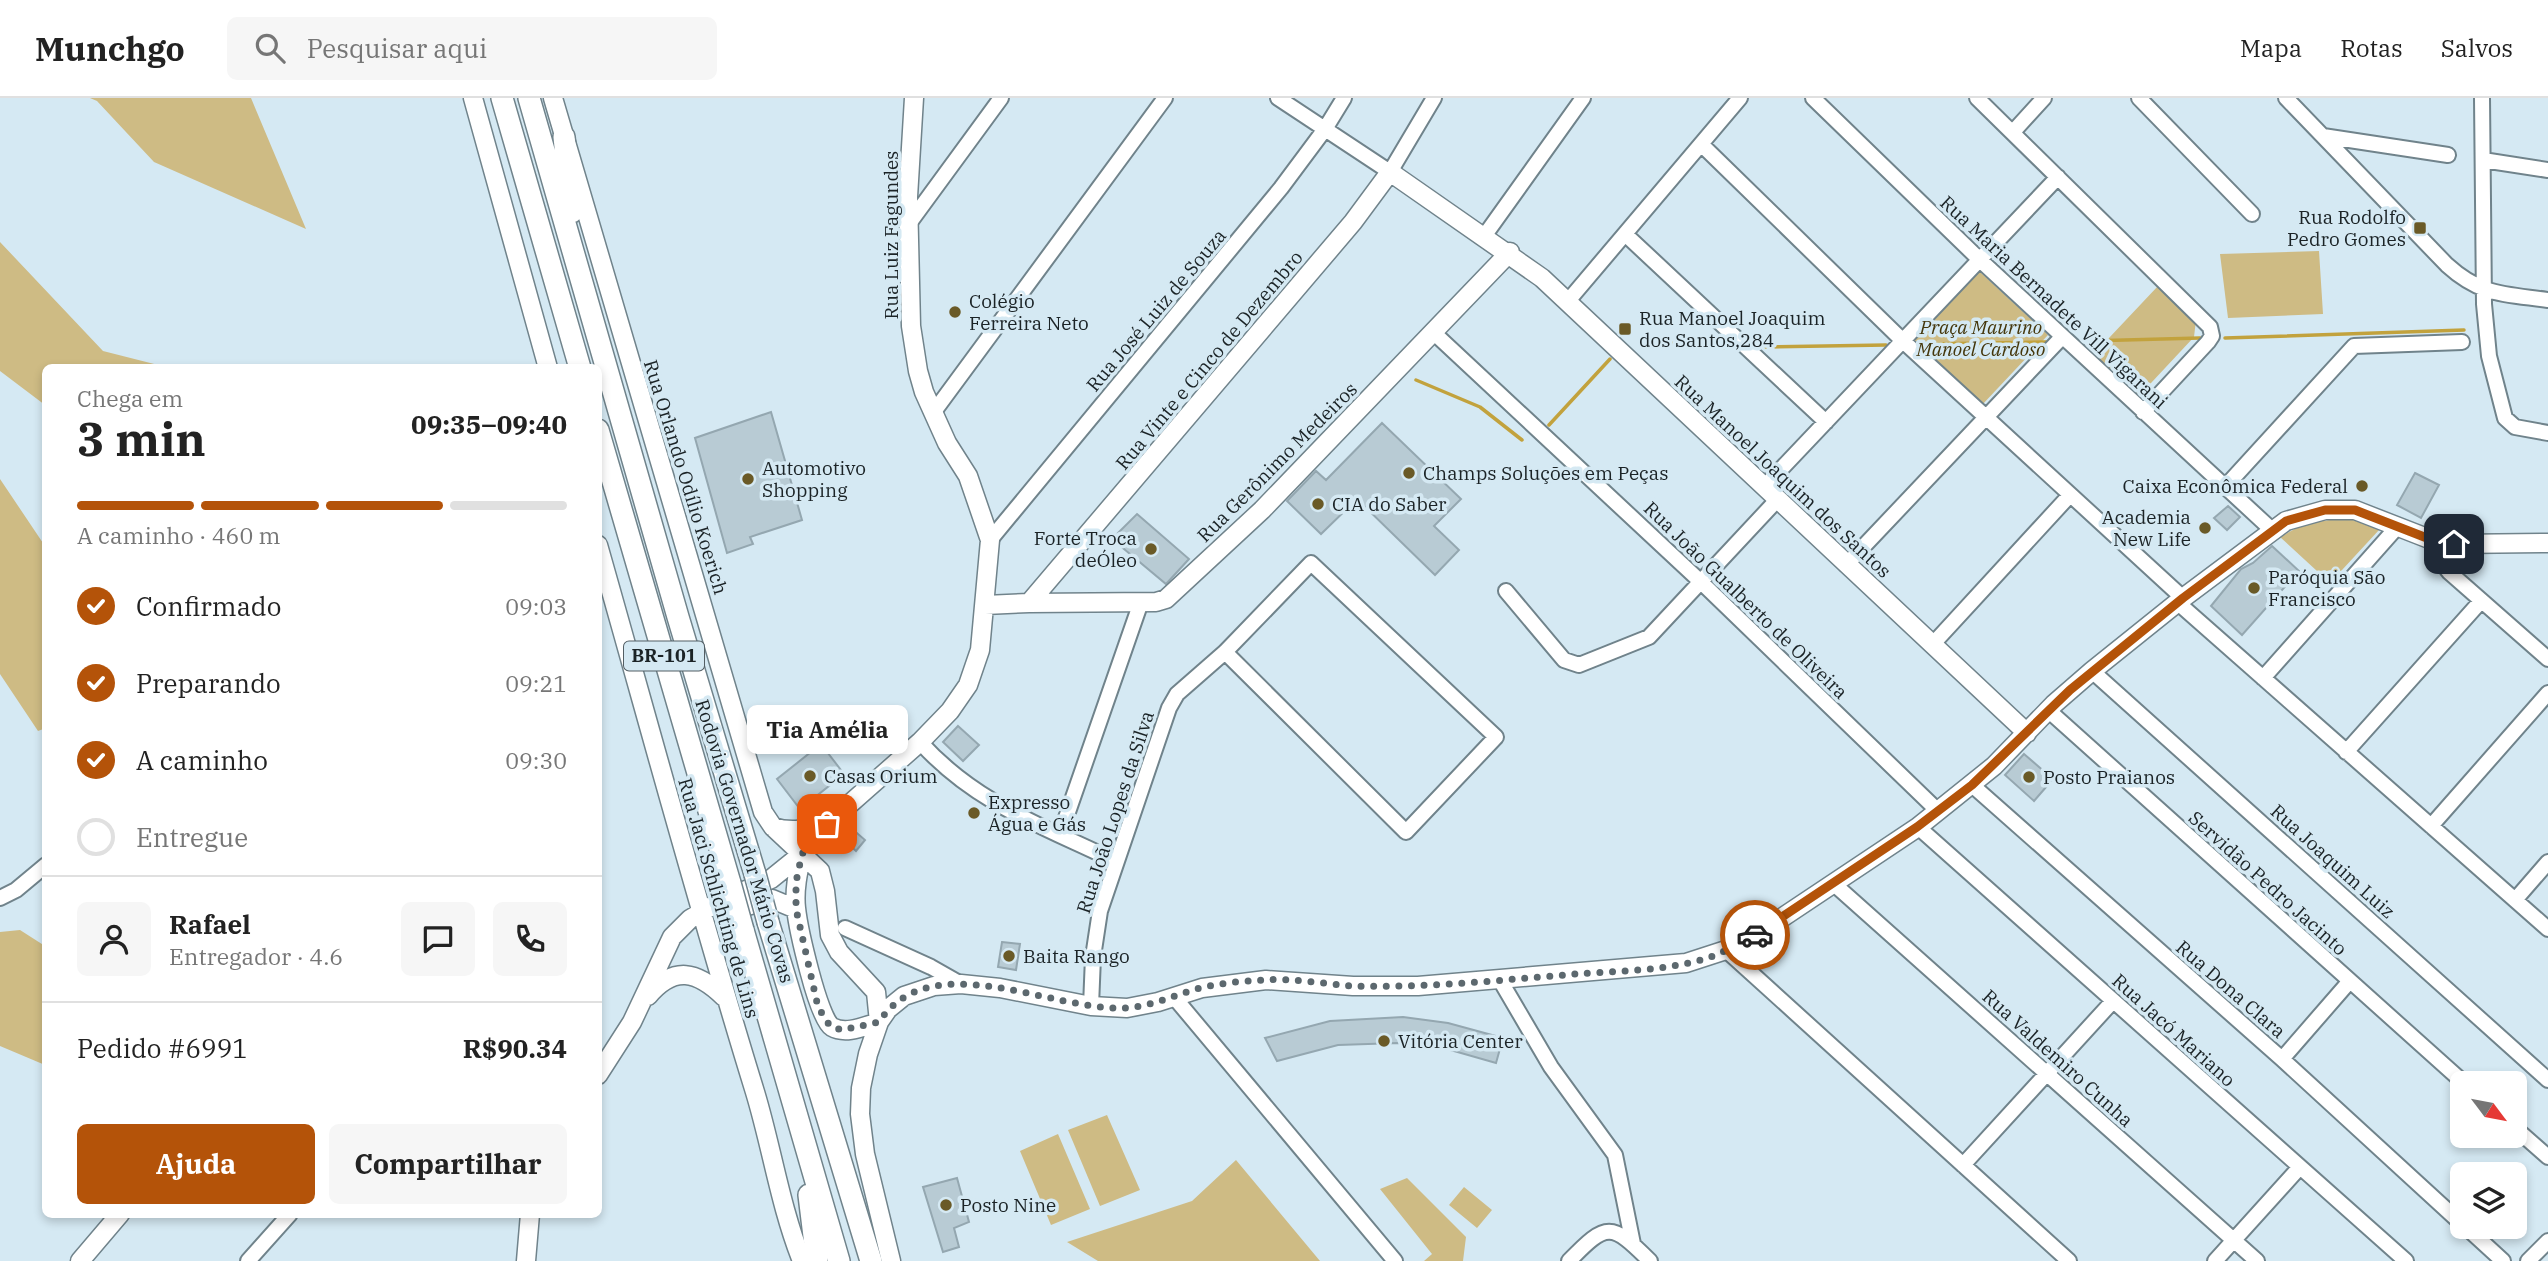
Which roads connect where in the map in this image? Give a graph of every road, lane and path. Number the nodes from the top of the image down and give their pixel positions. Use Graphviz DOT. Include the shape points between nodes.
graph roads {
  1 [pos="473,98"];
  2 [pos="502,98"];
  3 [pos="529,98"];
  4 [pos="553,98"];
  5 [pos="914,98"];
  6 [pos="1000,98"];
  7 [pos="1165,98"];
  8 [pos="1278,98"];
  9 [pos="1344,98"];
  10 [pos="1434,98"];
  11 [pos="1583,98"];
  12 [pos="1740,98"];
  13 [pos="1813,98"];
  14 [pos="1977,98"];
  15 [pos="2044,98"];
  16 [pos="2139,98"];
  17 [pos="2286,98"];
  18 [pos="2482,98"];
  19 [pos="1325,130"];
  20 [pos="2013,132"];
  21 [pos="2323,136"];
  22 [pos="564,137"];
  23 [pos="1701,144"];
  24 [pos="2448,155"];
  25 [pos="2483,160"];
  26 [pos="2548,170"];
  27 [pos="1390,172"];
  28 [pos="2058,177"];
  29 [pos="2252,214"];
  30 [pos="908,225"];
  31 [pos="1625,234"];
  32 [pos="1485,236"];
  33 [pos="1510,252"];
  34 [pos="1979,259"];
  35 [pos="578,266"];
  36 [pos="2484,291"];
  37 [pos="2548,300"];
  38 [pos="1568,301"];
  39 [pos="1433,332"];
  40 [pos="2063,337"];
  41 [pos="1903,341"];
  42 [pos="2462,342"];
  43 [pos="547,364"];
  44 [pos="579,364"];
  45 [pos="2143,412"];
  46 [pos="933,413"];
  47 [pos="1986,418"];
  48 [pos="1826,422"];
  49 [pos="2548,433"];
  50 [pos="602,444"];
  51 [pos="2225,487"];
  52 [pos="1771,494"];
  53 [pos="2070,495"];
  54 [pos="2398,526"];
  55 [pos="2272,530"];
  56 [pos="990,540"];
  57 [pos="2432,540"];
  58 [pos="2548,543"];
  59 [pos="1846,565"];
  60 [pos="602,570"];
  61 [pos="1701,582"];
  62 [pos="1506,591"];
  63 [pos="2180,600"];
  64 [pos="2482,601"];
  65 [pos="1141,602"];
  66 [pos="1030,603"];
  67 [pos="985,605"];
  68 [pos="1932,645"];
  69 [pos="1226,652"];
  70 [pos="2548,659"];
  71 [pos="2092,671"];
  72 [pos="2263,678"];
  73 [pos="2548,693"];
  74 [pos="2048,710"];
  75 [pos="2027,733"];
  76 [pos="920,742"];
  77 [pos="2346,752"];
  78 [pos="1972,785"];
  79 [pos="1938,811"];
  80 [pos="827,824"];
  81 [pos="2431,826"];
  82 [pos="773,827"];
  83 [pos="1917,827"];
  84 [pos="1060,835"];
  85 [pos="802,854"];
  86 [pos="1115,862"];
  87 [pos="2548,863"];
  88 [pos="42,868"];
  89 [pos="691,877"];
  90 [pos="1834,884"];
  91 [pos="0,898"];
  92 [pos="2515,900"];
  93 [pos="796,909"];
  94 [pos="701,913"];
  95 [pos="845,928"];
  96 [pos="2548,929"];
  97 [pos="672,937"];
  98 [pos="1726,950"];
  99 [pos="1500,980"];
  100 [pos="2349,982"];
  101 [pos="961,984"];
  102 [pos="1174,997"];
  103 [pos="726,999"];
  104 [pos="2113,1001"];
  105 [pos="641,1004"];
  106 [pos="1091,1006"];
  107 [pos="879,1022"];
  108 [pos="2282,1059"];
  109 [pos="602,1069"];
  110 [pos="2450,1071"];
  111 [pos="2046,1073"];
  112 [pos="2548,1080"];
  113 [pos="801,1130"];
  114 [pos="2527,1139"];
  115 [pos="2548,1157"];
  116 [pos="1962,1165"];
  117 [pos="2300,1167"];
  118 [pos="2450,1212"];
  119 [pos="117,1218"];
  120 [pos="286,1218"];
  121 [pos="530,1218"];
  122 [pos="2479,1239"];
  123 [pos="2234,1240"];
  124 [pos="2548,1241"];
  125 [pos="1633,1244"];
  126 [pos="79,1261"];
  127 [pos="248,1261"];
  128 [pos="526,1261"];
  129 [pos="802,1261"];
  130 [pos="817,1261"];
  131 [pos="839,1261"];
  132 [pos="871,1261"];
  133 [pos="891,1261"];
  134 [pos="1395,1261"];
  135 [pos="1569,1261"];
  136 [pos="1650,1261"];
  137 [pos="2069,1261"];
  138 [pos="2215,1261"];
  139 [pos="2257,1261"];
  140 [pos="2406,1261"];
  141 [pos="2503,1261"];
  142 [pos="2528,1261"];
  1 -- 43 [label="main road"];
  2 -- 44 [label="highway"];
  3 -- 35 [label="highway, Rodovia Governador Mário Covas / BR-101"];
  4 -- 22 [label="main road, Rua Orlando Odílio Koerich"];
  5 -- 30 [label="main road, Rua Luiz Fagundes"];
  6 -- 30 [label="street"];
  7 -- 46 [label="street"];
  8 -- 19 [label="street"];
  9 -- 19 [label="street, Rua José Luiz de Souza"];
  10 -- 27 [label="street, Rua Vinte e Cinco de Dezembro"];
  11 -- 32 [label="street"];
  12 -- 23 [label="street"];
  13 -- 34 [label="street, Rua Maria Bernadete Vill Vigarani"];
  14 -- 20 [label="street"];
  15 -- 20 [label="street"];
  16 -- 29 [label="street"];
  17 -- 21 [label="street"];
  18 -- 25 [label="street"];
  19 -- 27 [label="street"];
  19 -- 56 [label="street, Rua José Luiz de Souza"];
  20 -- 28 [label="street"];
  21 -- 24 [label="street"];
  21 -- 36 [label="street" via="2447,265"];
  22 -- 35 [label="highway"];
  22 -- 82 [label="main road, Rua Orlando Odílio Koerich" via="763,812"];
  23 -- 31 [label="street"];
  23 -- 41 [label="street"];
  25 -- 26 [label="street"];
  25 -- 36 [label="street"];
  27 -- 32 [label="main road, Rua Manoel Joaquim dos Santos"];
  27 -- 66 [label="main road, Rua Vinte e Cinco de Dezembro" via="1353,222"];
  28 -- 34 [label="street"];
  28 -- 45 [label="street" via="2210,327 2208,342"];
  30 -- 46 [label="main road, Rua Luiz Fagundes" via="914,351"];
  31 -- 38 [label="street"];
  31 -- 48 [label="street"];
  32 -- 33 [label="main road, Rua Manoel Joaquim dos Santos"];
  33 -- 38 [label="main road, Rua Manoel Joaquim dos Santos"];
  33 -- 39 [label="main road, Rua Gerônimo Medeiros"];
  34 -- 40 [label="street, Rua Maria Bernadete Vill Vigarani"];
  34 -- 41 [label="street"];
  35 -- 132 [label="highway, Rodovia Governador Mário Covas / BR-101, bridge"];
  36 -- 37 [label="street"];
  36 -- 49 [label="street" via="2486,341 2505,418 2515,427"];
  38 -- 52 [label="main road, Rua Manoel Joaquim dos Santos"];
  39 -- 61 [label="street, Rua João Gualberto de Oliveira"];
  39 -- 65 [label="main road, Rua Gerônimo Medeiros" via="1262,510 1176,592 1156,602"];
  40 -- 45 [label="street, Rua Maria Bernadete Vill Vigarani"];
  40 -- 47 [label="street"];
  41 -- 47 [label="street"];
  41 -- 48 [label="street"];
  42 -- 51 [label="street" via="2354,346"];
  45 -- 51 [label="street, Rua Maria Bernadete Vill Vigarani"];
  46 -- 56 [label="main road, Rua Luiz Fagundes" via="968,476"];
  47 -- 53 [label="street"];
  47 -- 59 [label="street"];
  48 -- 52 [label="street"];
  50 -- 113 [label="highway, Rodovia Governador Mário Covas / BR-101, bridge"];
  51 -- 55 [label="street, Rua Maria Bernadete Vill Vigarani"];
  52 -- 59 [label="main road, Rua Manoel Joaquim dos Santos"];
  52 -- 61 [label="street"];
  53 -- 63 [label="street"];
  53 -- 68 [label="street"];
  54 -- 55 [label="main road" via="2365,512 2338,509 2310,513"];
  54 -- 57 [label="main road"];
  54 -- 72 [label="street"];
  55 -- 63 [label="main road"];
  56 -- 67 [label="main road, Rua Luiz Fagundes"];
  57 -- 58 [label="main road" via="2487,546"];
  57 -- 64 [label="street" via="2449,572"];
  59 -- 68 [label="main road, Rua Manoel Joaquim dos Santos"];
  60 -- 89 [label="main road, Rua Jaci Schlichting de Lins"];
  61 -- 62 [label="street" via="1649,637 1579,665 1564,660"];
  61 -- 79 [label="street, Rua João Gualberto de Oliveira"];
  63 -- 71 [label="main road"];
  63 -- 72 [label="street"];
  64 -- 70 [label="street"];
  64 -- 77 [label="street"];
  65 -- 66 [label="main road, Rua Gerônimo Medeiros"];
  65 -- 84 [label="street"];
  66 -- 67 [label="main road"];
  67 -- 76 [label="main road, Rua Luiz Fagundes" via="980,650 968,685"];
  68 -- 75 [label="main road, Rua Manoel Joaquim dos Santos"];
  69 -- 69 [label="street, Rua João Lopes da Silva" via="1406,832 1496,737 1311,563"];
  69 -- 86 [label="street, Rua João Lopes da Silva" via="1177,694"];
  71 -- 74 [label="main road"];
  71 -- 112 [label="street, Rua Joaquim Luiz"];
  72 -- 77 [label="street"];
  73 -- 81 [label="street"];
  74 -- 75 [label="main road"];
  74 -- 100 [label="street, Servidão Pedro Jacinto"];
  75 -- 78 [label="main road"];
  76 -- 80 [label="main road, Rua Luiz Fagundes"];
  76 -- 84 [label="street" via="978,794"];
  77 -- 81 [label="street"];
  78 -- 79 [label="main road"];
  78 -- 108 [label="street, Rua Dona Clara"];
  79 -- 83 [label="main road"];
  80 -- 82 [label="main road" via="798,831"];
  80 -- 85 [label="main road, Rua Luiz Fagundes"];
  81 -- 92 [label="street"];
  82 -- 85 [label="main road, Rua Orlando Odílio Koerich"];
  83 -- 90 [label="main road"];
  83 -- 104 [label="street, Rua Jacó Mariano"];
  84 -- 86 [label="street"];
  85 -- 93 [label="main road"];
  85 -- 94 [label="main road, Rua Luiz Fagundes" via="771,880"];
  85 -- 107 [label="main road, Rua Orlando Odílio Koerich" via="824,880 834,944 876,992"];
  86 -- 106 [label="street, Rua João Lopes da Silva" via="1096,933"];
  87 -- 92 [label="street"];
  88 -- 91 [label="street"];
  89 -- 94 [label="main road, Rua Jaci Schlichting de Lins"];
  89 -- 97 [label="main road"];
  90 -- 98 [label="main road"];
  90 -- 111 [label="street, Rua Valdemiro Cunha"];
  92 -- 96 [label="street"];
  93 -- 94 [label="main road" via="772,899 720,914"];
  93 -- 107 [label="main road" via="824,1019 842,1030"];
  94 -- 97 [label="main road, Rua Luiz Fagundes"];
  94 -- 103 [label="main road, Rua Jaci Schlichting de Lins"];
  95 -- 101 [label="street"];
  97 -- 105 [label="main road, Rua Luiz Fagundes"];
  98 -- 99 [label="main road" via="1686,964"];
  98 -- 116 [label="street"];
  99 -- 102 [label="main road" via="1366,986 1266,980 1214,985"];
  99 -- 125 [label="street" via="1551,1067 1615,1155"];
  100 -- 108 [label="street"];
  100 -- 110 [label="street, Servidão Pedro Jacinto"];
  101 -- 106 [label="main road"];
  101 -- 107 [label="main road" via="934,986 904,996"];
  102 -- 106 [label="main road" via="1127,1008"];
  102 -- 134 [label="street"];
  103 -- 105 [label="main road" via="703,979 677,974 656,986"];
  103 -- 129 [label="main road, Rua Jaci Schlichting de Lins"];
  104 -- 111 [label="street"];
  104 -- 117 [label="street, Rua Jacó Mariano"];
  105 -- 109 [label="main road, Rua Luiz Fagundes"];
  107 -- 133 [label="main road" via="868,1054 860,1114"];
  108 -- 118 [label="street, Rua Dona Clara"];
  111 -- 116 [label="street"];
  111 -- 123 [label="street, Rua Valdemiro Cunha"];
  113 -- 130 [label="highway"];
  113 -- 131 [label="highway, Rodovia Governador Mário Covas / BR-101"];
  114 -- 115 [label="street"];
  116 -- 137 [label="street"];
  117 -- 123 [label="street"];
  117 -- 140 [label="street, Rua Jacó Mariano"];
  119 -- 126 [label="main road"];
  120 -- 127 [label="street"];
  121 -- 128 [label="main road"];
  122 -- 141 [label="street, Rua Dona Clara"];
  123 -- 138 [label="street"];
  123 -- 139 [label="street, Rua Valdemiro Cunha"];
  124 -- 142 [label="street"];
  125 -- 135 [label="street" via="1608,1230 1591,1239"];
  125 -- 136 [label="street"];
}
